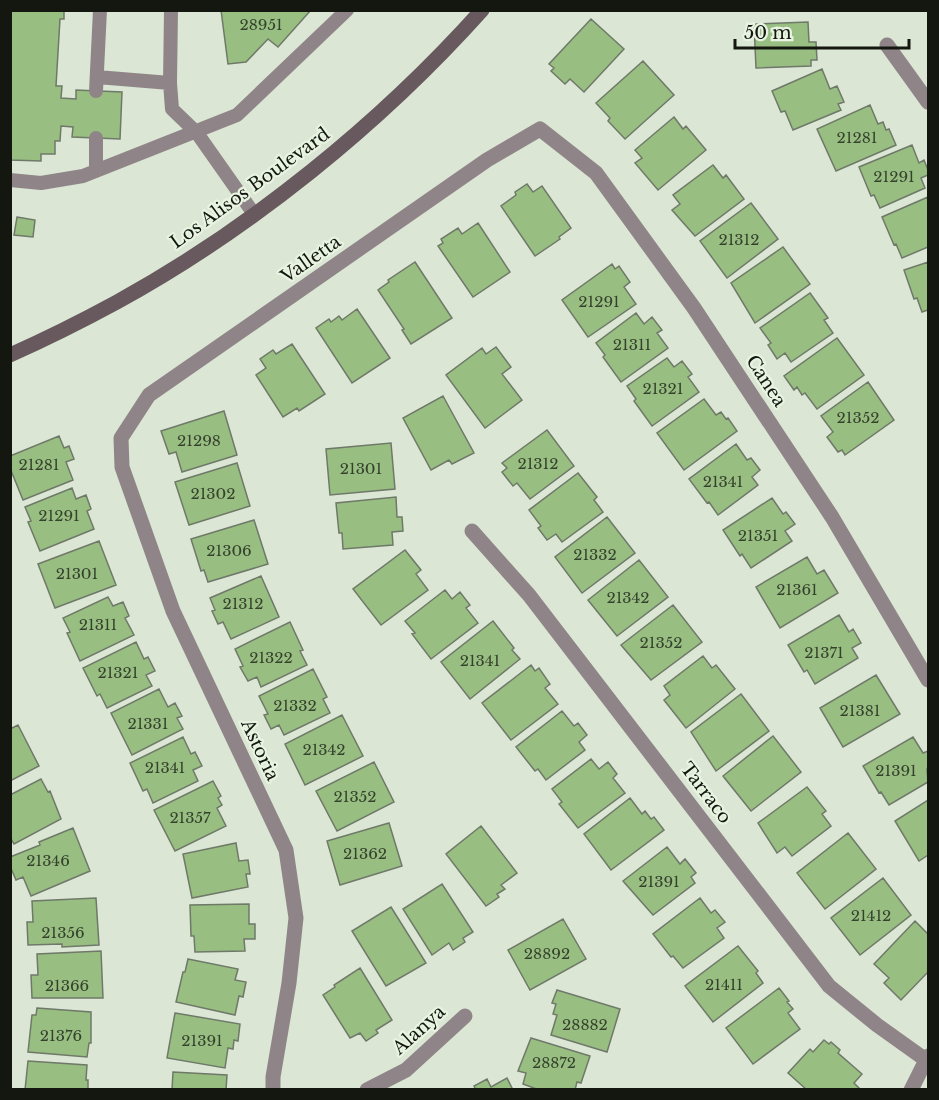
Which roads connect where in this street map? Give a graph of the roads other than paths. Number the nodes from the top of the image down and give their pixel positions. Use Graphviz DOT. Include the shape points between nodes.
graph roads {
  1 [pos="100,10"];
  2 [pos="171,10"];
  3 [pos="347,10"];
  4 [pos="482,10"];
  5 [pos="887,45"];
  6 [pos="170,83"];
  7 [pos="928,102"];
  8 [pos="540,129"];
  9 [pos="197,133"];
  10 [pos="96,138"];
  11 [pos="96,171"];
  12 [pos="10,180"];
  13 [pos="254,214"];
  14 [pos="10,356"];
  15 [pos="121,438"];
  16 [pos="472,531"];
  17 [pos="928,680"];
  18 [pos="465,1016"];
  19 [pos="927,1058"];
  20 [pos="273,1089"];
  21 [pos="367,1089"];
  22 [pos="911,1089"];
  1 -- 6 [label="lane" via="97,84"];
  2 -- 6 [label="lane"];
  3 -- 9 [label="lane" via="237,115"];
  4 -- 13 [label="main road, Los Alisos Boulevard" via="376,117"];
  5 -- 7 [label="street"];
  6 -- 9 [label="lane" via="172,109"];
  8 -- 15 [label="street, Valletta" via="487,160 149,395"];
  8 -- 17 [label="street, Canea" via="596,173 694,308 832,516"];
  9 -- 11 [label="lane"];
  9 -- 13 [label="lane"];
  10 -- 11 [label="lane"];
  11 -- 12 [label="lane" via="41,183"];
  13 -- 14 [label="main road, Los Alisos Boulevard" via="117,302"];
  15 -- 20 [label="street, Astoria" via="122,467 173,611 286,850 296,918"];
  16 -- 19 [label="street, Tarraco" via="529,595 829,987"];
  18 -- 21 [label="street, Alanya" via="406,1070"];
  19 -- 22 [label="street"];
}
